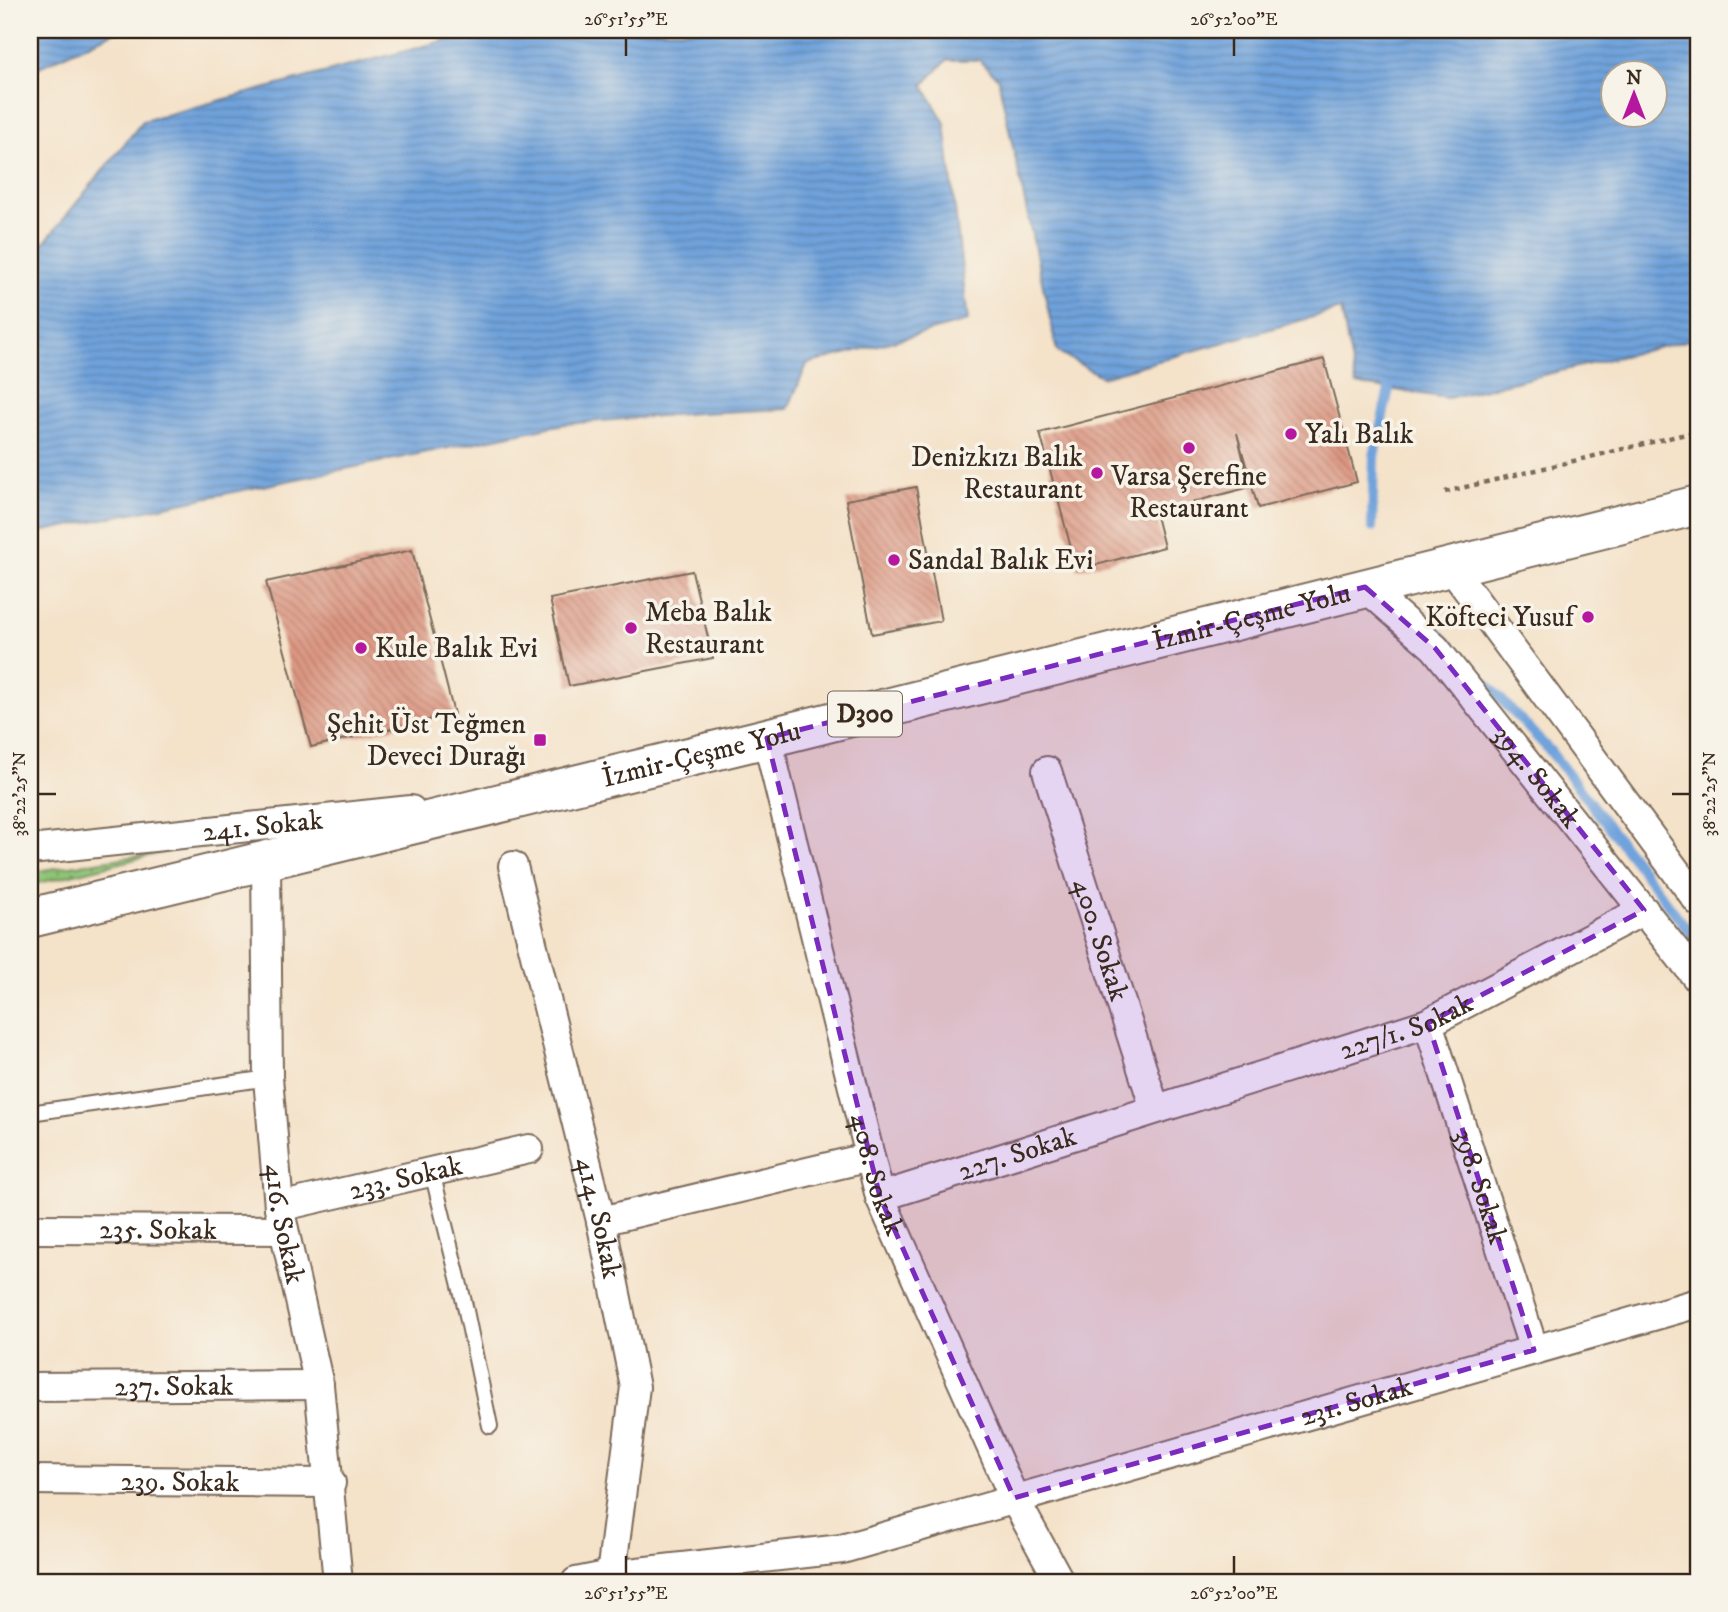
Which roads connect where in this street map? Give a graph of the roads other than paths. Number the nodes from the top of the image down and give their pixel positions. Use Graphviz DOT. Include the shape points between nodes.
graph roads {
  1 [pos="1698,505"];
  2 [pos="1450,566"];
  3 [pos="1365,587"];
  4 [pos="767,738"];
  5 [pos="1047,771"];
  6 [pos="497,802"];
  7 [pos="30,850"];
  8 [pos="266,861"];
  9 [pos="513,866"];
  10 [pos="1687,869"];
  11 [pos="1698,901"];
  12 [pos="1644,910"];
  13 [pos="30,918"];
  14 [pos="1698,979"];
  15 [pos="1427,1023"];
  16 [pos="268,1078"];
  17 [pos="1155,1110"];
  18 [pos="30,1113"];
  19 [pos="529,1149"];
  20 [pos="870,1157"];
  21 [pos="432,1172"];
  22 [pos="880,1197"];
  23 [pos="282,1219"];
  24 [pos="601,1221"];
  25 [pos="30,1229"];
  26 [pos="1698,1303"];
  27 [pos="1534,1350"];
  28 [pos="319,1385"];
  29 [pos="30,1387"];
  30 [pos="491,1426"];
  31 [pos="30,1480"];
  32 [pos="331,1483"];
  33 [pos="1014,1498"];
  34 [pos="611,1575"];
  35 [pos="338,1582"];
  36 [pos="576,1582"];
  37 [pos="1060,1582"];
  1 -- 2 [label="highway, İzmir-Çeşme Yolu / D300"];
  2 -- 3 [label="highway, İzmir-Çeşme Yolu / D300"];
  2 -- 10 [label="street"];
  3 -- 4 [label="highway, İzmir-Çeşme Yolu / D300"];
  3 -- 12 [label="street, 394. Sokak" via="1435,648"];
  4 -- 6 [label="highway, İzmir-Çeşme Yolu / D300"];
  4 -- 20 [label="street, 408. Sokak"];
  5 -- 17 [label="street, 400. Sokak"];
  6 -- 7 [label="street, 241. Sokak"];
  6 -- 8 [label="highway, İzmir-Çeşme Yolu / D300"];
  8 -- 13 [label="highway, İzmir-Çeşme Yolu / D300"];
  8 -- 16 [label="street, 416. Sokak"];
  9 -- 24 [label="street, 414. Sokak"];
  10 -- 11 [label="street"];
  12 -- 14 [label="street, 394. Sokak"];
  12 -- 15 [label="street, 227/1. Sokak"];
  15 -- 17 [label="street, 227/1. Sokak"];
  15 -- 27 [label="street, 398. Sokak"];
  16 -- 18 [label="lane"];
  16 -- 23 [label="street, 416. Sokak"];
  17 -- 22 [label="street, 227. Sokak"];
  19 -- 21 [label="street, 233. Sokak"];
  20 -- 22 [label="street, 408. Sokak"];
  20 -- 24 [label="street"];
  21 -- 23 [label="street, 233. Sokak"];
  21 -- 30 [label="lane"];
  22 -- 33 [label="street, 408. Sokak"];
  23 -- 25 [label="street, 235. Sokak"];
  23 -- 28 [label="street, 416. Sokak"];
  24 -- 34 [label="street, 414. Sokak" via="635,1387"];
  26 -- 27 [label="street, 231. Sokak"];
  27 -- 33 [label="street, 231. Sokak"];
  28 -- 29 [label="street, 237. Sokak"];
  28 -- 32 [label="street, 416. Sokak"];
  31 -- 32 [label="street, 239. Sokak"];
  32 -- 35 [label="street, 416. Sokak"];
  33 -- 34 [label="street" via="842,1549"];
  33 -- 37 [label="street, 408. Sokak"];
  34 -- 36 [label="street"];
}
